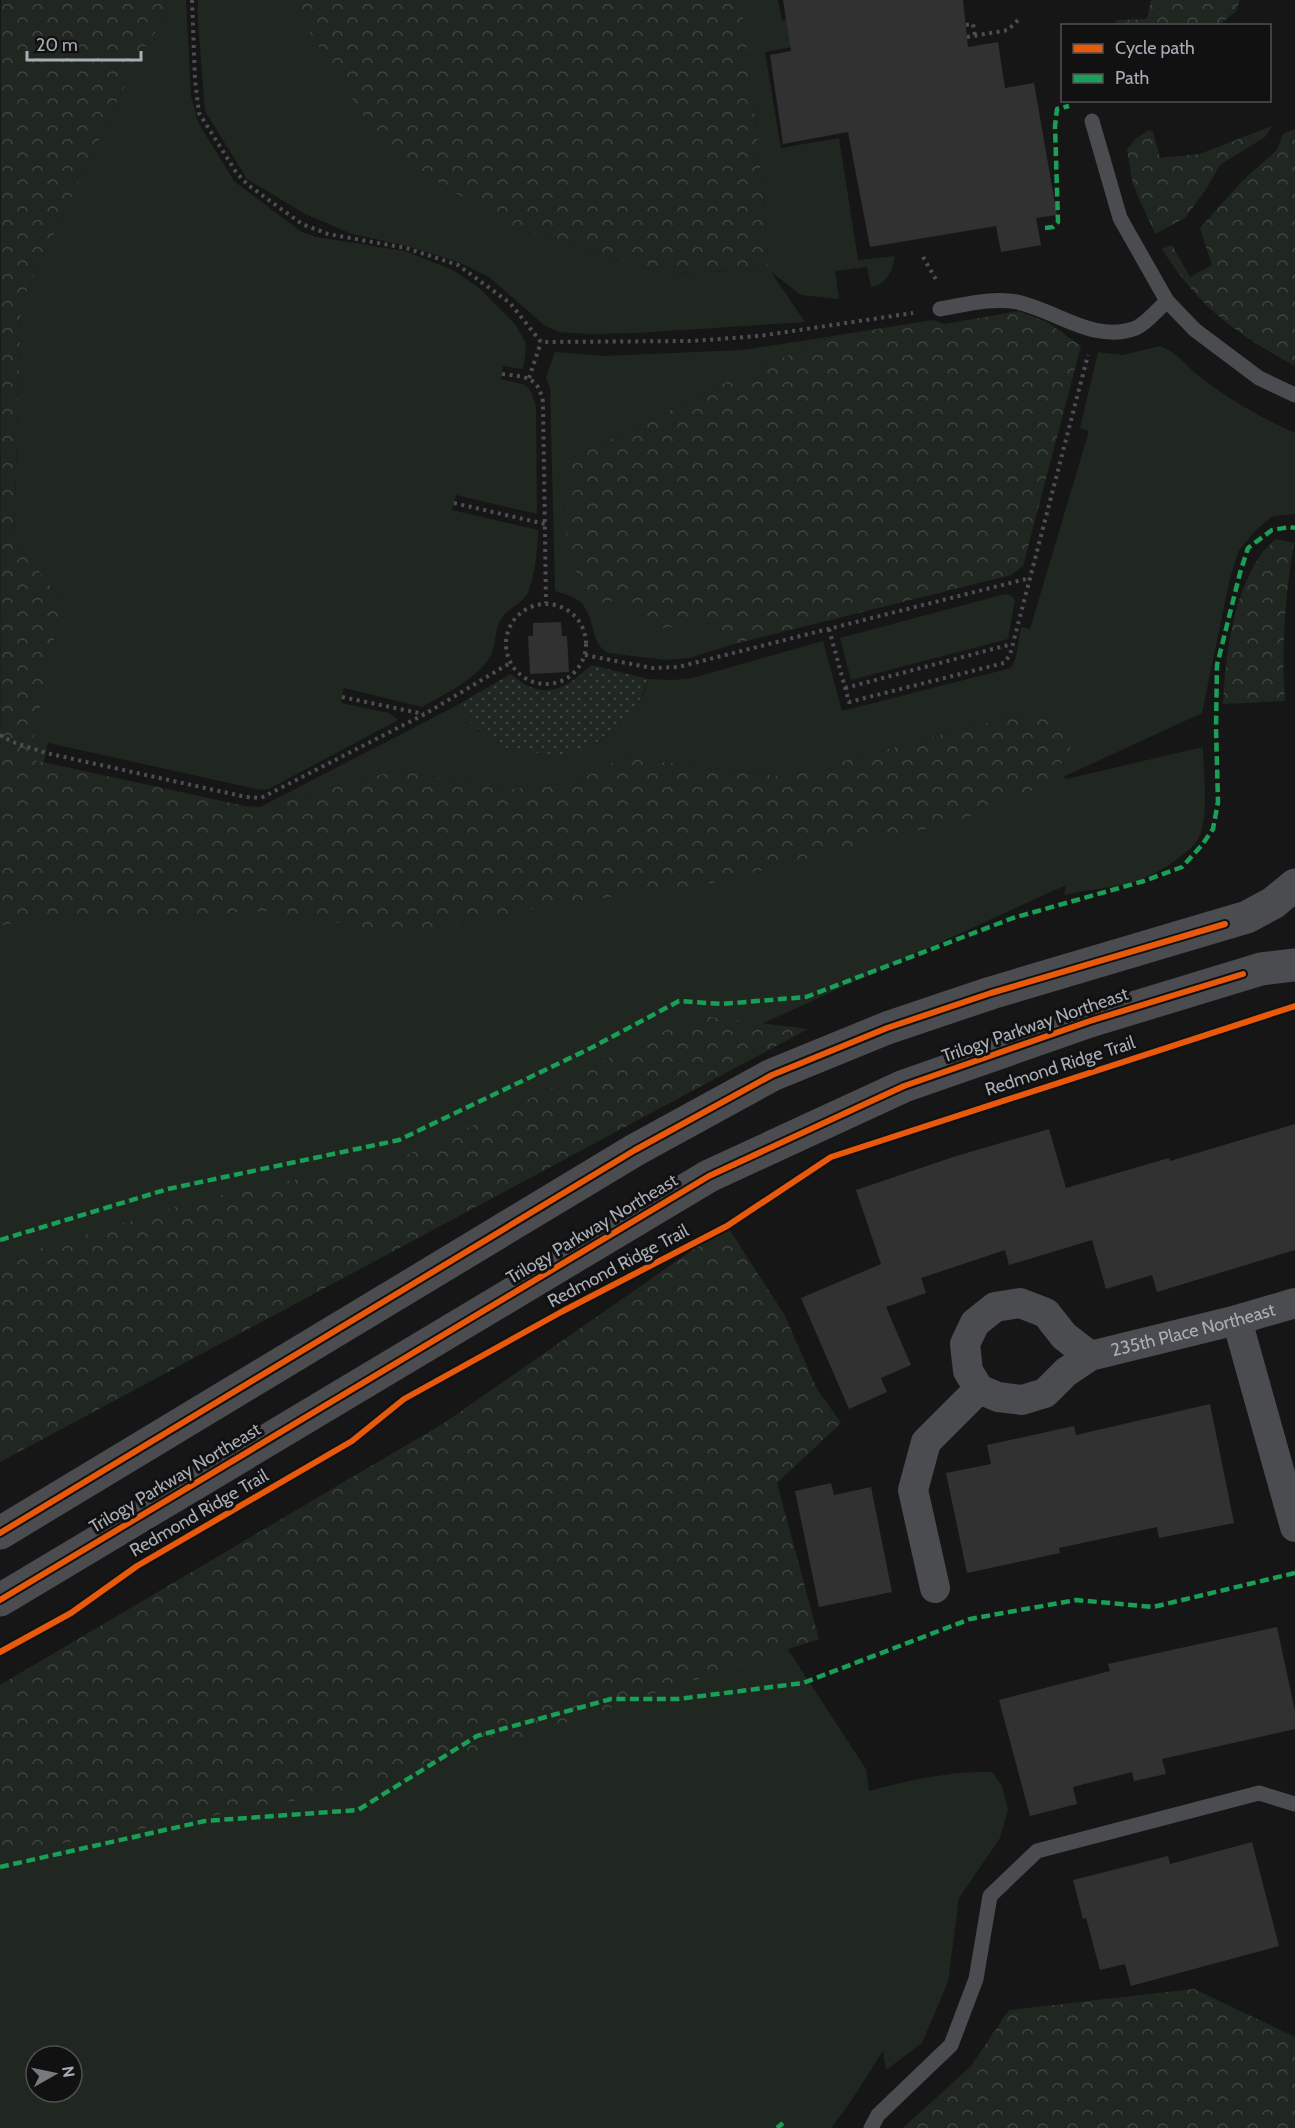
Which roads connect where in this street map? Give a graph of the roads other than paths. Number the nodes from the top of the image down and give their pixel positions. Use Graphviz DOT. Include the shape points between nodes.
graph roads {
  1 [pos="1092,121"];
  2 [pos="1167,301"];
  3 [pos="940,309"];
  4 [pos="1295,395"];
  5 [pos="1295,885"];
  6 [pos="1295,965"];
  7 [pos="1295,1303"];
  8 [pos="1237,1320"];
  9 [pos="1090,1356"];
  10 [pos="979,1389"];
  11 [pos="1295,1527"];
  12 [pos="0,1533"];
  13 [pos="935,1588"];
  14 [pos="0,1600"];
  15 [pos="1295,1804"];
  16 [pos="871,2128"];
  1 -- 2 [label="lane" via="1120,218"];
  2 -- 3 [label="lane" via="1136,327 1117,331 1094,331 1016,302"];
  2 -- 4 [label="lane" via="1195,330 1259,378"];
  5 -- 12 [label="street" via="1247,917 991,993 887,1028 772,1075 635,1150"];
  6 -- 14 [label="street, Trilogy Parkway Northeast" via="1262,969 1101,1018 904,1086 709,1176"];
  7 -- 8 [label="street, 235th Place Northeast"];
  8 -- 9 [label="street, 235th Place Northeast"];
  8 -- 11 [label="street"];
  9 -- 10 [label="street, 235th Place Northeast" via="1066,1371 1045,1393 1022,1400 998,1397"];
  9 -- 10 [label="street, 235th Place Northeast" via="1064,1336 1046,1313 1020,1304 995,1307 975,1323 965,1344 968,1371"];
  10 -- 13 [label="street" via="926,1442 913,1491"];
  15 -- 16 [label="lane" via="1259,1793 1037,1851 990,1896 976,1979 951,2044 878,2115"];
}
